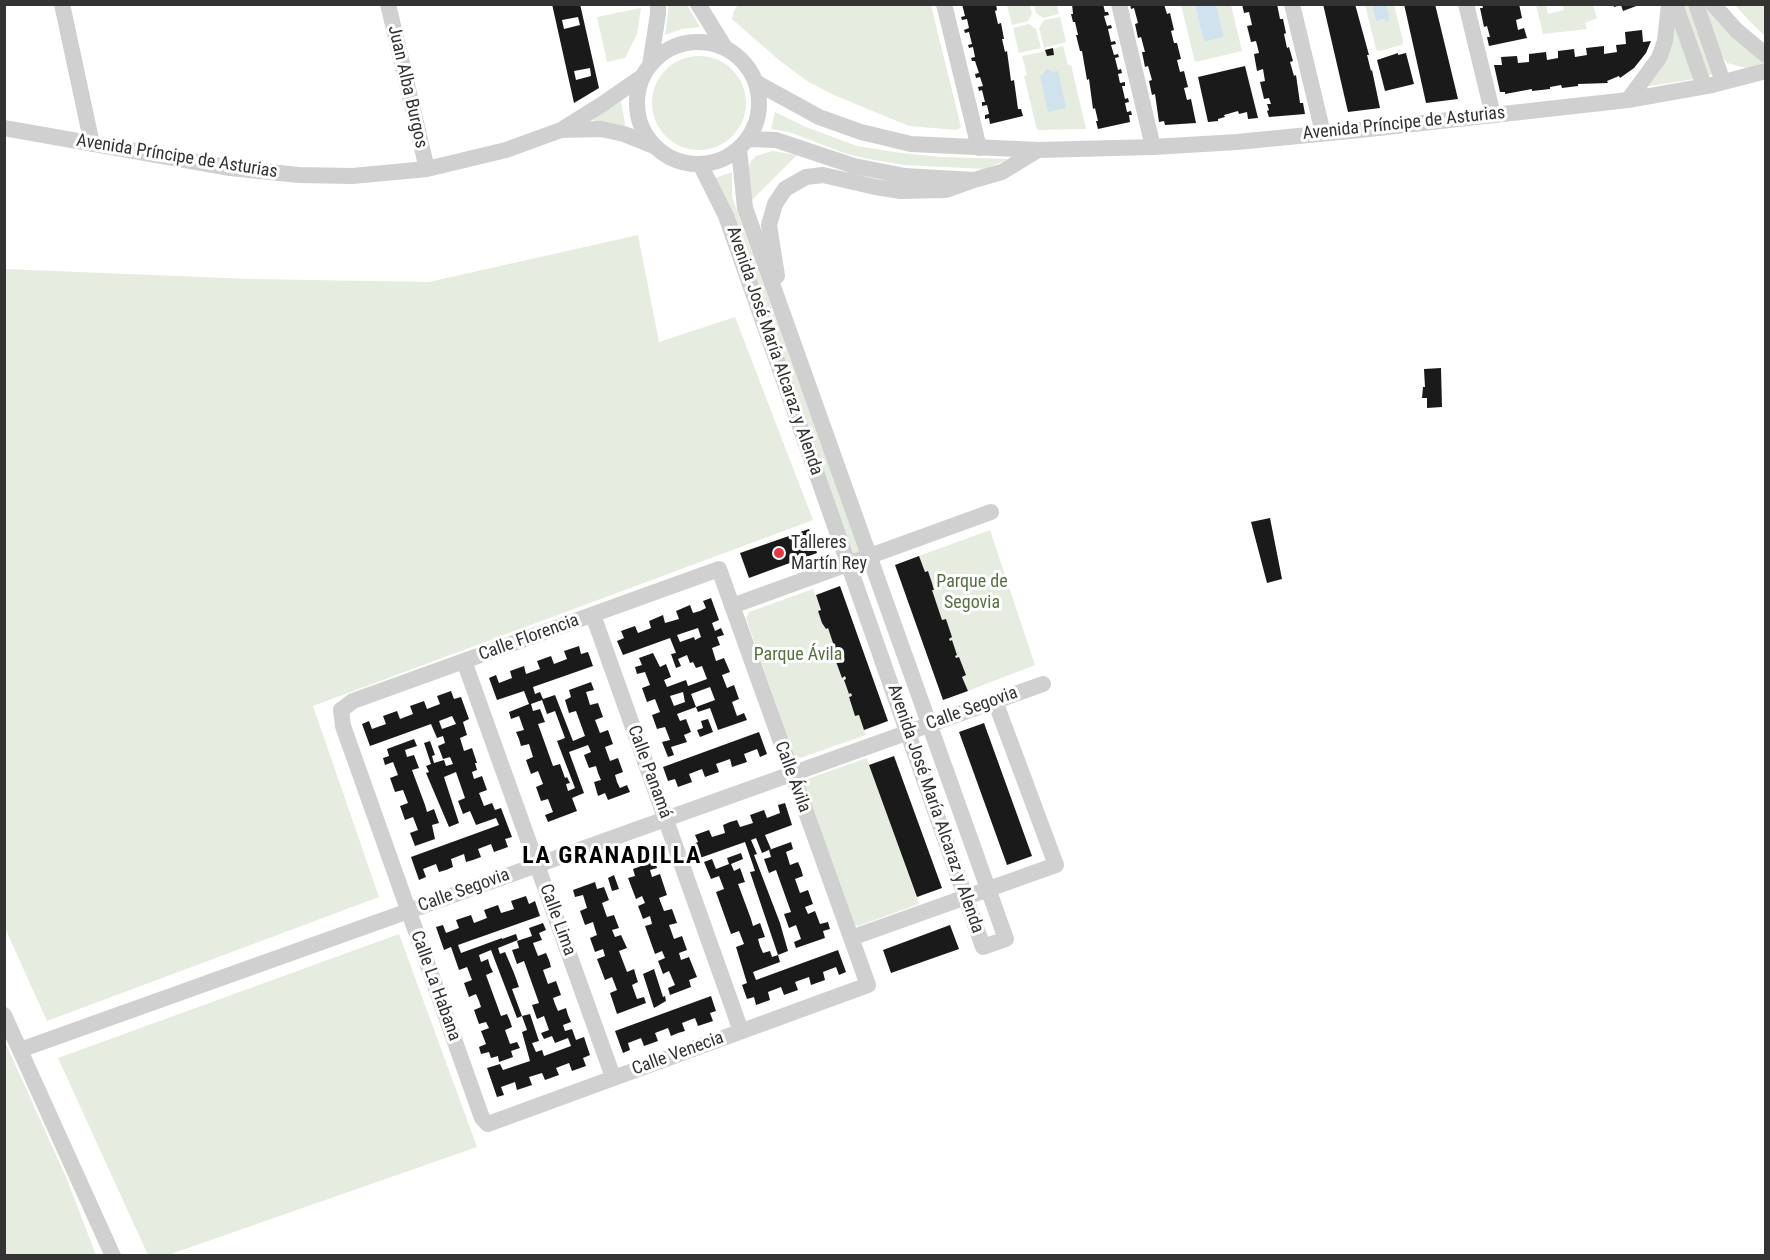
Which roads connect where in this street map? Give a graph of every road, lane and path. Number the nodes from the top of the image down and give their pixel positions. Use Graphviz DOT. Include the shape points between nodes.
graph roads {
  1 [pos="62,4"];
  2 [pos="388,4"];
  3 [pos="658,4"];
  4 [pos="698,4"];
  5 [pos="945,4"];
  6 [pos="1119,4"];
  7 [pos="1293,4"];
  8 [pos="1466,4"];
  9 [pos="1669,4"];
  10 [pos="1675,4"];
  11 [pos="1696,4"];
  12 [pos="1713,4"];
  13 [pos="724,46"];
  14 [pos="1766,55"];
  15 [pos="646,70"];
  16 [pos="1766,71"];
  17 [pos="1723,82"];
  18 [pos="757,83"];
  19 [pos="1704,86"];
  20 [pos="1628,100"];
  21 [pos="1493,115"];
  22 [pos="4,128"];
  23 [pos="561,130"];
  24 [pos="1323,133"];
  25 [pos="92,144"];
  26 [pos="744,144"];
  27 [pos="654,146"];
  28 [pos="1153,147"];
  29 [pos="979,148"];
  30 [pos="1038,150"];
  31 [pos="699,164"];
  32 [pos="427,169"];
  33 [pos="974,180"];
  34 [pos="783,316"];
  35 [pos="990,512"];
  36 [pos="869,557"];
  37 [pos="849,565"];
  38 [pos="719,569"];
  39 [pos="732,606"];
  40 [pos="593,615"];
  41 [pos="464,661"];
  42 [pos="1043,684"];
  43 [pos="995,701"];
  44 [pos="341,710"];
  45 [pos="929,724"];
  46 [pos="908,732"];
  47 [pos="791,774"];
  48 [pos="665,819"];
  49 [pos="537,865"];
  50 [pos="988,889"];
  51 [pos="966,897"];
  52 [pos="408,911"];
  53 [pos="851,938"];
  54 [pos="868,985"];
  55 [pos="4,1016"];
  56 [pos="741,1031"];
  57 [pos="20,1050"];
  58 [pos="613,1077"];
  59 [pos="488,1124"];
  60 [pos="113,1256"];
  1 -- 25 [label="street"];
  2 -- 32 [label="street, Juan Alba Burgos"];
  3 -- 15 [label="street"];
  4 -- 13 [label="street"];
  5 -- 29 [label="street"];
  6 -- 28 [label="street"];
  7 -- 24 [label="street"];
  8 -- 21 [label="street"];
  9 -- 20 [label="street" via="1659,58"];
  10 -- 19 [label="street"];
  11 -- 17 [label="street"];
  12 -- 14 [label="street"];
  13 -- 15 [label="street" via="704,41 684,43 665,51"];
  13 -- 18 [label="street" via="738,55"];
  15 -- 23 [label="street, Avenida Príncipe de Asturias" via="602,105"];
  15 -- 27 [label="street" via="637,109"];
  16 -- 17 [label="street, Avenida Príncipe de Asturias"];
  17 -- 19 [label="street, Avenida Príncipe de Asturias"];
  18 -- 26 [label="street" via="757,122"];
  18 -- 29 [label="street, Avenida Príncipe de Asturias" via="819,117 861,132 911,144"];
  19 -- 20 [label="street, Avenida Príncipe de Asturias"];
  20 -- 21 [label="street, Avenida Príncipe de Asturias"];
  21 -- 24 [label="street, Avenida Príncipe de Asturias"];
  22 -- 25 [label="street, Avenida Príncipe de Asturias"];
  23 -- 27 [label="street, Avenida Príncipe de Asturias" via="601,129"];
  23 -- 32 [label="street, Avenida Príncipe de Asturias" via="506,150"];
  24 -- 28 [label="street, Avenida Príncipe de Asturias"];
  25 -- 32 [label="street, Avenida Príncipe de Asturias" via="230,168 299,175 352,176"];
  26 -- 31 [label="street" via="727,157"];
  26 -- 33 [label="street, Avenida Príncipe de Asturias" via="776,140 854,166 905,176"];
  26 -- 34 [label="street, Avenida José María Alcaraz y Alenda" via="745,208"];
  27 -- 31 [label="street" via="668,156"];
  28 -- 30 [label="street, Avenida Príncipe de Asturias"];
  29 -- 30 [label="street, Avenida Príncipe de Asturias"];
  30 -- 33 [label="street, Avenida Príncipe de Asturias" via="1002,172"];
  31 -- 37 [label="street, Avenida José María Alcaraz y Alenda" via="726,216"];
  33 -- 34 [label="street, Avenida José María Alcaraz y Alenda" via="946,190 901,191 823,175 806,177 785,189 775,204 769,225"];
  34 -- 36 [label="street, Avenida José María Alcaraz y Alenda"];
  35 -- 36 [label="street"];
  36 -- 37 [label="street"];
  36 -- 45 [label="street, Avenida José María Alcaraz y Alenda"];
  37 -- 39 [label="street"];
  37 -- 46 [label="street, Avenida José María Alcaraz y Alenda"];
  38 -- 39 [label="street, Calle Ávila"];
  38 -- 40 [label="street, Calle Florencia"];
  39 -- 47 [label="street, Calle Ávila"];
  40 -- 41 [label="street, Calle Florencia"];
  40 -- 48 [label="street, Calle Panamá"];
  41 -- 44 [label="street, Calle Florencia" via="353,701"];
  41 -- 49 [label="street, Calle Lima"];
  42 -- 43 [label="street, Calle Segovia"];
  43 -- 45 [label="street, Calle Segovia"];
  43 -- 50 [label="street" via="1056,865"];
  44 -- 52 [label="street, Calle La Habana" via="343,726"];
  45 -- 46 [label="street, Calle Segovia"];
  45 -- 50 [label="street, Avenida José María Alcaraz y Alenda"];
  46 -- 47 [label="street, Calle Segovia"];
  46 -- 51 [label="street, Avenida José María Alcaraz y Alenda"];
  47 -- 48 [label="street, Calle Segovia"];
  47 -- 53 [label="street, Calle Ávila"];
  48 -- 49 [label="street, Calle Segovia"];
  48 -- 56 [label="street, Calle Panamá"];
  49 -- 52 [label="street, Calle Segovia"];
  49 -- 58 [label="street, Calle Lima"];
  50 -- 51 [label="street"];
  50 -- 51 [label="street, Avenida José María Alcaraz y Alenda" via="1006,939 983,947"];
  51 -- 53 [label="street"];
  52 -- 57 [label="street, Calle Segovia"];
  52 -- 59 [label="street, Calle La Habana" via="482,1118"];
  53 -- 54 [label="street, Calle Ávila"];
  54 -- 56 [label="street, Calle Venecia"];
  55 -- 57 [label="street"];
  56 -- 58 [label="street, Calle Venecia"];
  57 -- 60 [label="street"];
  58 -- 59 [label="street, Calle Venecia"];
}
